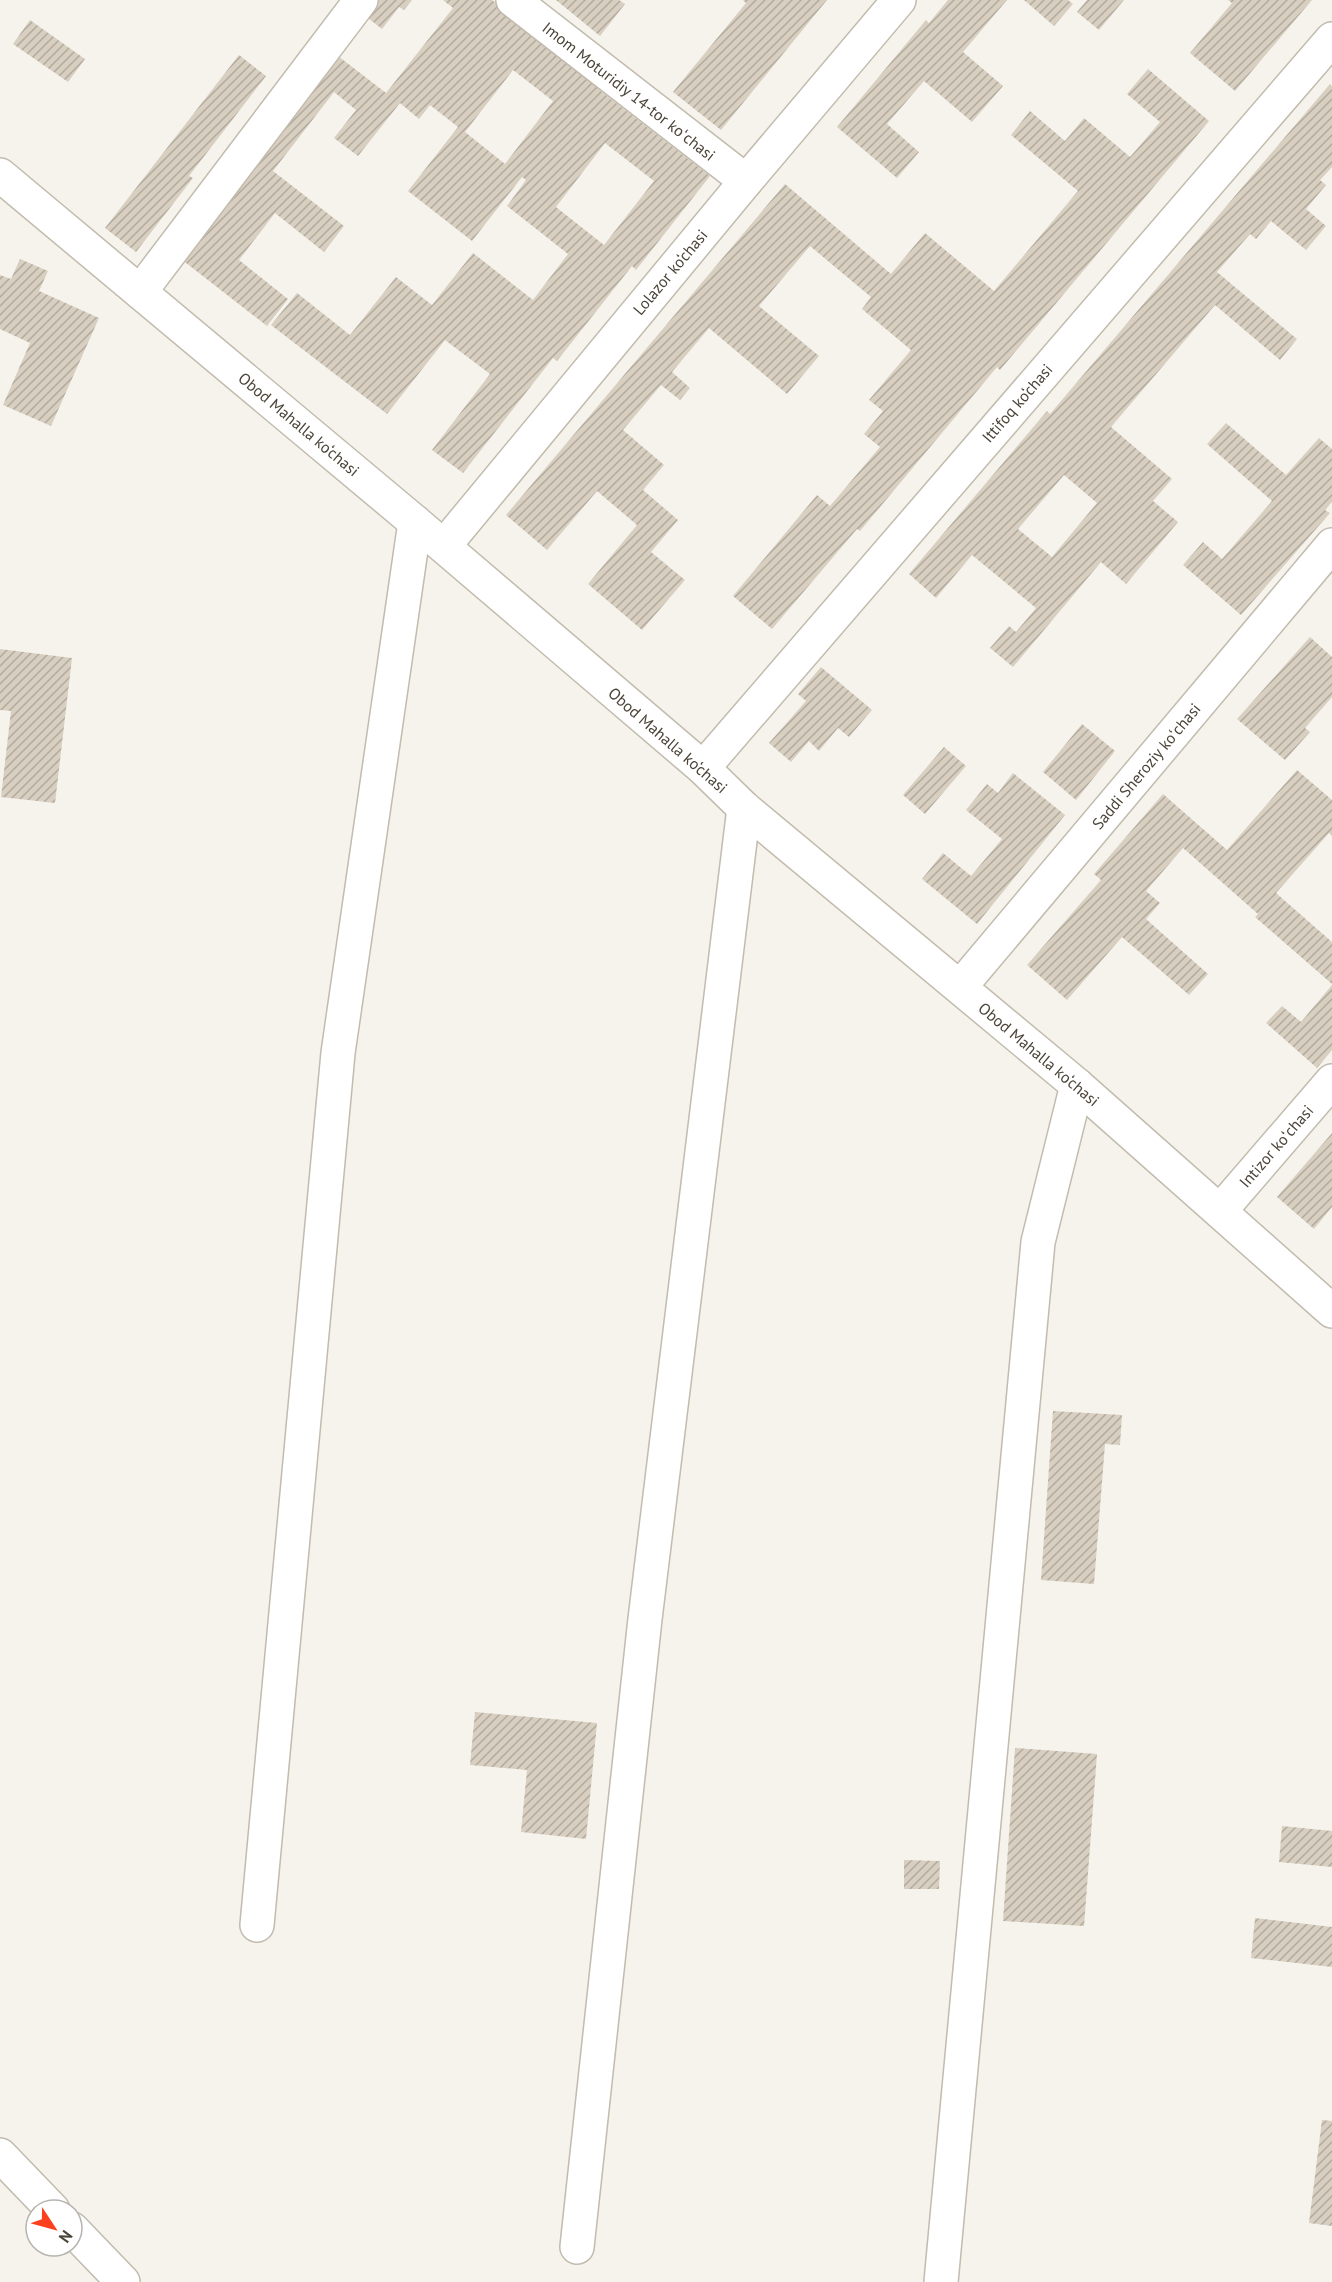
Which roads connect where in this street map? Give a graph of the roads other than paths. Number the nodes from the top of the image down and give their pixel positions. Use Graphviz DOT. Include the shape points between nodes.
graph roads {
  1 [pos="361,0"];
  2 [pos="513,0"];
  3 [pos="899,0"];
  4 [pos="1332,39"];
  5 [pos="0,175"];
  6 [pos="746,181"];
  7 [pos="140,292"];
  8 [pos="415,522"];
  9 [pos="1332,545"];
  10 [pos="444,546"];
  11 [pos="703,768"];
  12 [pos="744,808"];
  13 [pos="960,987"];
  14 [pos="1332,1081"];
  15 [pos="1077,1085"];
  16 [pos="1220,1211"];
  17 [pos="1332,1311"];
  18 [pos="257,1925"];
  19 [pos="0,2155"];
  20 [pos="41,2198"];
  21 [pos="84,2241"];
  22 [pos="577,2247"];
  23 [pos="123,2282"];
  24 [pos="941,2282"];
  1 -- 7 [label="street"];
  2 -- 6 [label="street, Imom Moturidiy 14-tor koʻchasi"];
  3 -- 6 [label="street, Lolazor ko‘chasi"];
  4 -- 11 [label="street, Ittifoq ko‘chasi"];
  5 -- 7 [label="street, Obod Mahalla ko‘chasi"];
  6 -- 10 [label="street, Lolazor ko‘chasi"];
  7 -- 8 [label="street, Obod Mahalla ko‘chasi"];
  8 -- 10 [label="street, Obod Mahalla ko‘chasi"];
  8 -- 18 [label="street" via="338,1053"];
  9 -- 13 [label="street, Saddi Sheroziy koʻchasi"];
  10 -- 11 [label="street, Obod Mahalla ko‘chasi"];
  11 -- 12 [label="street, Obod Mahalla ko‘chasi"];
  12 -- 13 [label="street, Obod Mahalla ko‘chasi"];
  12 -- 22 [label="street" via="645,1619"];
  13 -- 15 [label="street, Obod Mahalla ko‘chasi"];
  14 -- 16 [label="street, Intizor koʻchasi"];
  15 -- 16 [label="street, Obod Mahalla ko‘chasi"];
  15 -- 24 [label="street" via="1038,1242"];
  16 -- 17 [label="street, Obod Mahalla ko‘chasi"];
  19 -- 20 [label="street"];
  21 -- 23 [label="street"];
}
